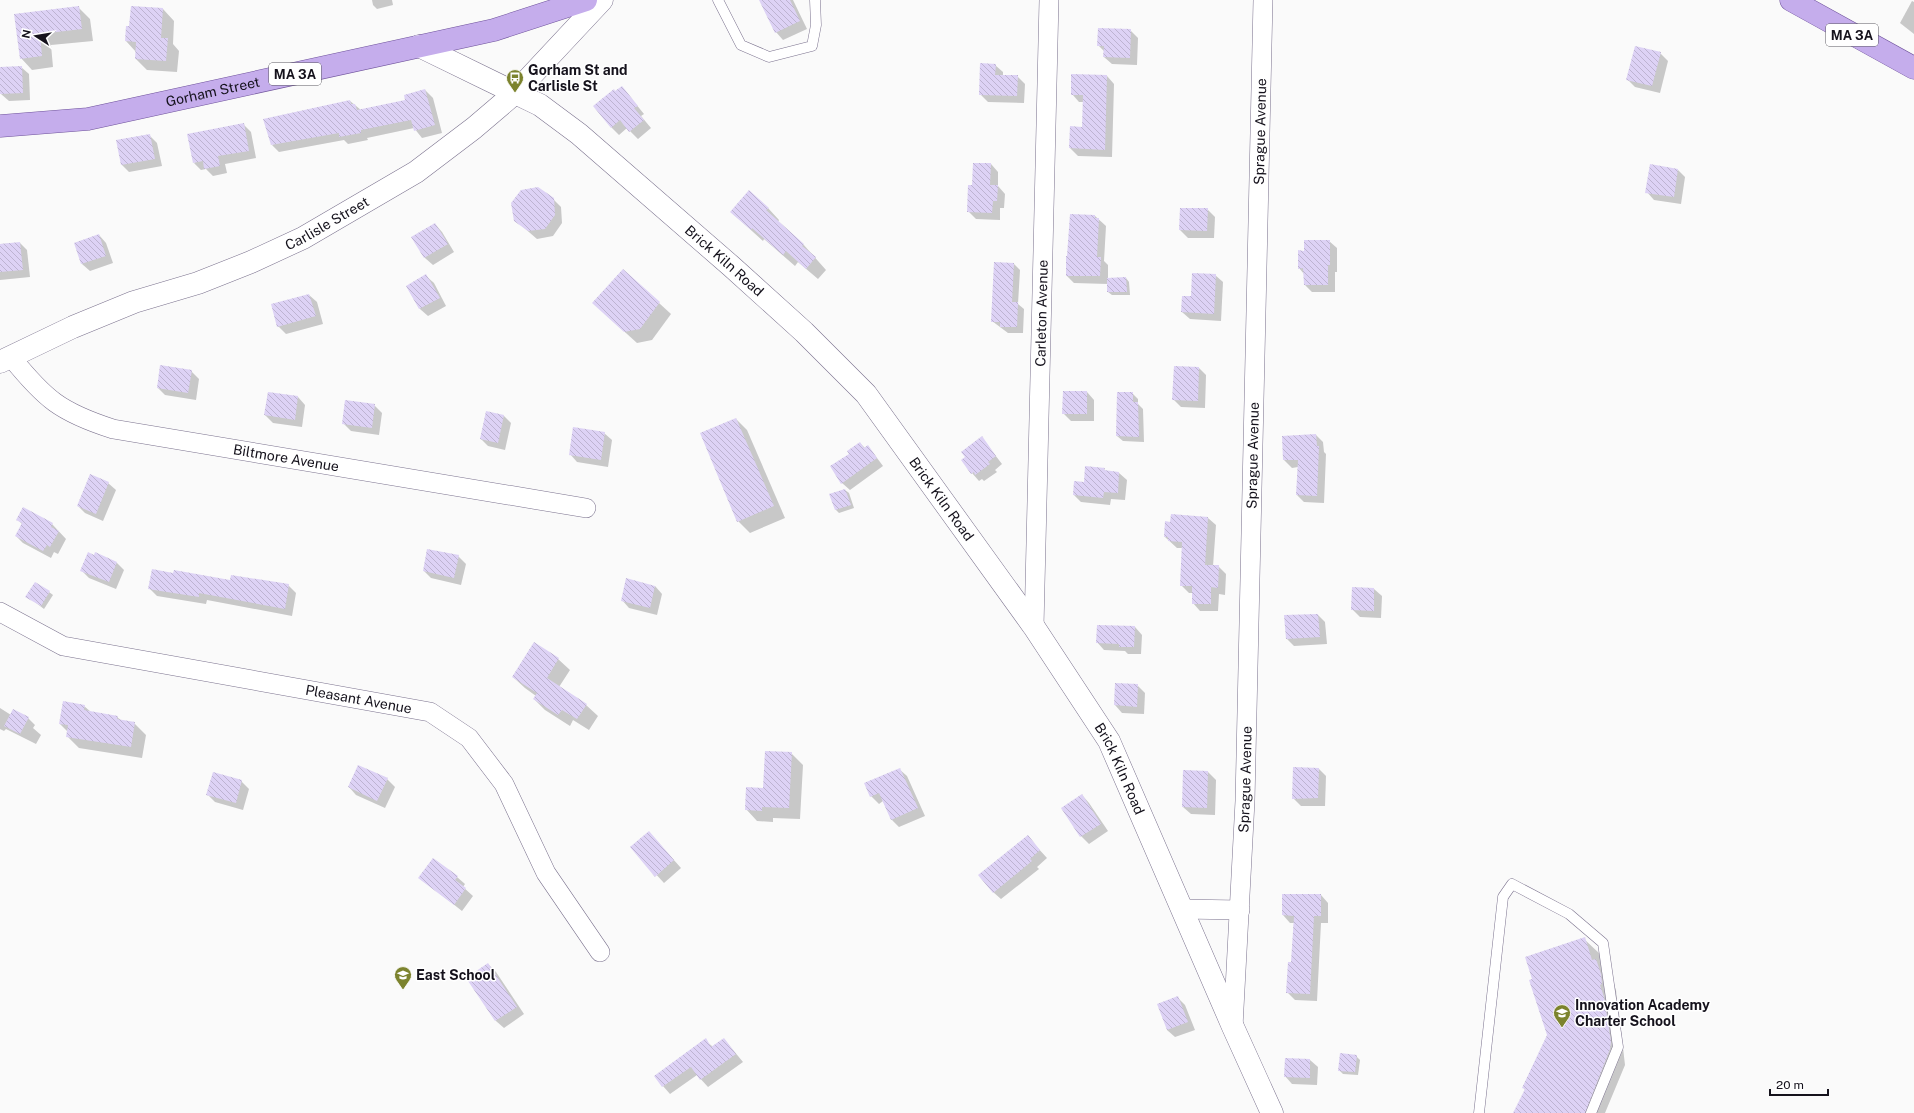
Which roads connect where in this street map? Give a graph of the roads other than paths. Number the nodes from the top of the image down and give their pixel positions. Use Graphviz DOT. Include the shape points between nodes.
graph roads {
  1 [pos="586,0"];
  2 [pos="602,0"];
  3 [pos="718,0"];
  4 [pos="815,0"];
  5 [pos="1049,0"];
  6 [pos="1263,0"];
  7 [pos="1791,0"];
  8 [pos="419,46"];
  9 [pos="1914,68"];
  10 [pos="515,93"];
  11 [pos="0,126"];
  12 [pos="5,360"];
  13 [pos="586,508"];
  14 [pos="0,612"];
  15 [pos="1034,627"];
  16 [pos="1182,909"];
  17 [pos="1240,910"];
  18 [pos="600,952"];
  19 [pos="1233,1027"];
  20 [pos="1272,1113"];
  21 [pos="1479,1113"];
  22 [pos="1590,1113"];
  1 -- 8 [label="main road, Gorham Street / MA 3A" via="494,30"];
  2 -- 10 [label="street, Carlisle Street"];
  3 -- 4 [label="lane" via="740,45 770,57 812,46 816,25"];
  5 -- 15 [label="street, Carleton Avenue"];
  6 -- 17 [label="street, Sprague Avenue" via="1246,777"];
  7 -- 9 [label="main road, MA 3A"];
  8 -- 10 [label="street, Brick Kiln Road"];
  8 -- 11 [label="main road, Gorham Street / MA 3A" via="88,119"];
  10 -- 12 [label="street, Carlisle Street" via="416,172 303,238 198,283 134,302 73,327"];
  10 -- 15 [label="street, Brick Kiln Road" via="540,105 607,157 804,332 866,394"];
  12 -- 13 [label="street, Biltmore Avenue" via="60,407 81,418 113,429"];
  14 -- 18 [label="street, Pleasant Avenue" via="63,646 430,712 469,738 504,784 546,873"];
  15 -- 16 [label="street, Brick Kiln Road" via="1109,740"];
  16 -- 17 [label="street"];
  16 -- 19 [label="street, Brick Kiln Road"];
  17 -- 19 [label="street, Sprague Avenue"];
  19 -- 20 [label="street, Brick Kiln Road"];
  21 -- 22 [label="lane" via="1503,897 1512,884 1569,914 1603,943 1618,1047"];
}
